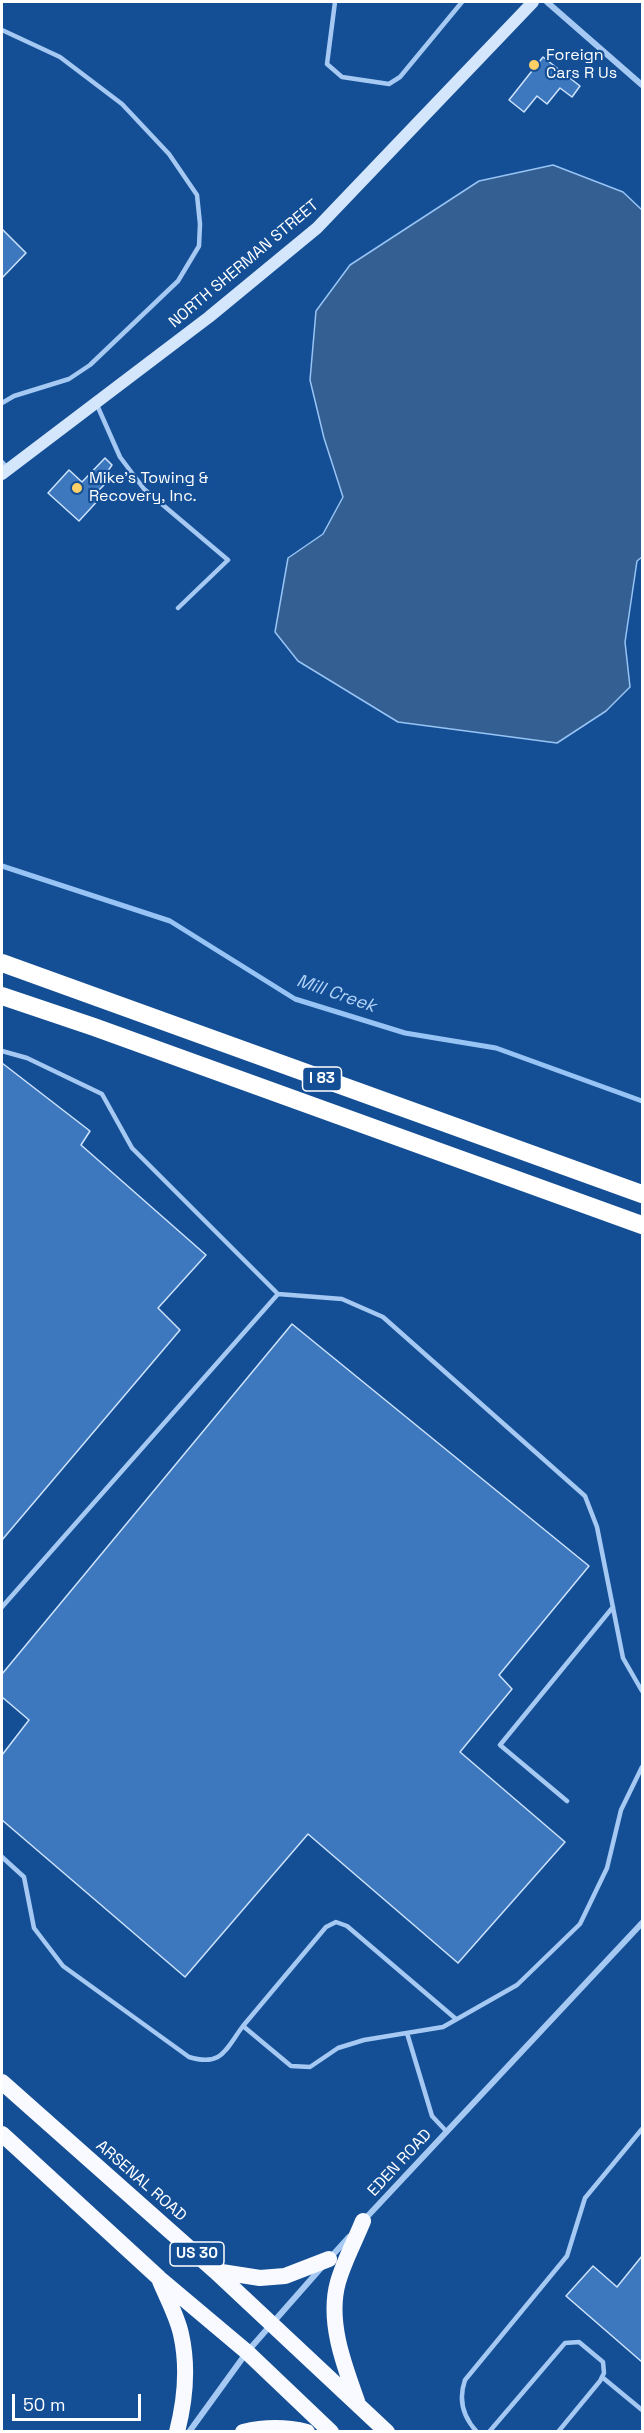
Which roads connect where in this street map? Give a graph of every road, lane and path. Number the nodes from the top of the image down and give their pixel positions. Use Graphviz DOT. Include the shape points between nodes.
graph roads {
  1 [pos="335,2"];
  2 [pos="462,2"];
  3 [pos="533,2"];
  4 [pos="547,2"];
  5 [pos="2,30"];
  6 [pos="642,85"];
  7 [pos="2,402"];
  8 [pos="97,404"];
  9 [pos="4,468"];
  10 [pos="178,608"];
  11 [pos="2,963"];
  12 [pos="2,996"];
  13 [pos="2,1051"];
  14 [pos="642,1194"];
  15 [pos="642,1225"];
  16 [pos="278,1294"];
  17 [pos="2,1607"];
  18 [pos="613,1607"];
  19 [pos="642,1691"];
  20 [pos="642,1767"];
  21 [pos="567,1801"];
  22 [pos="2,1857"];
  23 [pos="642,1923"];
  24 [pos="456,2019"];
  25 [pos="243,2026"];
  26 [pos="407,2033"];
  27 [pos="2,2082"];
  28 [pos="642,2129"];
  29 [pos="447,2132"];
  30 [pos="2,2134"];
  31 [pos="363,2221"];
  32 [pos="329,2259"];
  33 [pos="216,2271"];
  34 [pos="159,2278"];
  35 [pos="271,2324"];
  36 [pos="247,2352"];
  37 [pos="602,2377"];
  38 [pos="358,2405"];
  39 [pos="642,2410"];
  40 [pos="177,2432"];
  41 [pos="189,2432"];
  42 [pos="243,2432"];
  43 [pos="307,2432"];
  44 [pos="331,2432"];
  45 [pos="387,2432"];
  46 [pos="477,2432"];
  47 [pos="489,2432"];
  48 [pos="558,2432"];
  1 -- 2 [label="lane" via="327,64 342,77 389,84 400,77"];
  3 -- 8 [label="main road, NORTH SHERMAN STREET" via="317,228"];
  4 -- 6 [label="street"];
  5 -- 7 [label="lane" via="60,57 123,104 169,154 197,195 200,224 199,246 178,281 99,357 69,379"];
  8 -- 9 [label="main road, NORTH SHERMAN STREET"];
  8 -- 10 [label="lane" via="120,457 144,489 228,560"];
  11 -- 14 [label="highway, I 83"];
  12 -- 15 [label="highway, I 83"];
  13 -- 16 [label="lane" via="27,1058 102,1094 132,1148"];
  16 -- 17 [label="lane"];
  16 -- 18 [label="lane" via="342,1299 383,1317 585,1496 597,1527"];
  18 -- 19 [label="lane" via="623,1658"];
  18 -- 21 [label="lane" via="500,1745"];
  20 -- 24 [label="lane" via="621,1810 607,1868 580,1924 517,1985"];
  22 -- 25 [label="lane" via="24,1877 34,1928 63,1966 189,2057 204,2062 219,2058"];
  23 -- 29 [label="street, EDEN ROAD"];
  24 -- 25 [label="lane" via="347,1926 336,1922 326,1927"];
  24 -- 26 [label="lane" via="443,2027"];
  25 -- 26 [label="lane" via="291,2066 310,2067 338,2048"];
  26 -- 29 [label="lane" via="432,2116"];
  27 -- 33 [label="highway, ARSENAL ROAD / US 30"];
  28 -- 46 [label="lane" via="585,2198 567,2256 465,2380 463,2407 466,2420"];
  29 -- 31 [label="street, EDEN ROAD"];
  30 -- 34 [label="highway, US 30"];
  31 -- 32 [label="street, EDEN ROAD"];
  31 -- 38 [label="highway" via="337,2283 335,2311 340,2353"];
  32 -- 33 [label="highway" via="285,2276 260,2278"];
  32 -- 35 [label="street, EDEN ROAD"];
  33 -- 35 [label="highway, ARSENAL ROAD / US 30"];
  34 -- 36 [label="highway, US 30"];
  34 -- 40 [label="highway" via="181,2332 184,2354"];
  35 -- 36 [label="street, EDEN ROAD"];
  35 -- 38 [label="highway, ARSENAL ROAD / US 30"];
  36 -- 41 [label="street, EDEN ROAD"];
  36 -- 44 [label="highway, US 30"];
  37 -- 39 [label="lane"];
  37 -- 47 [label="lane" via="603,2362 593,2352 579,2342 565,2343"];
  37 -- 48 [label="lane"];
  38 -- 45 [label="highway, ARSENAL ROAD / US 30"];
  42 -- 43 [label="highway" via="257,2428 295,2428"];
}
